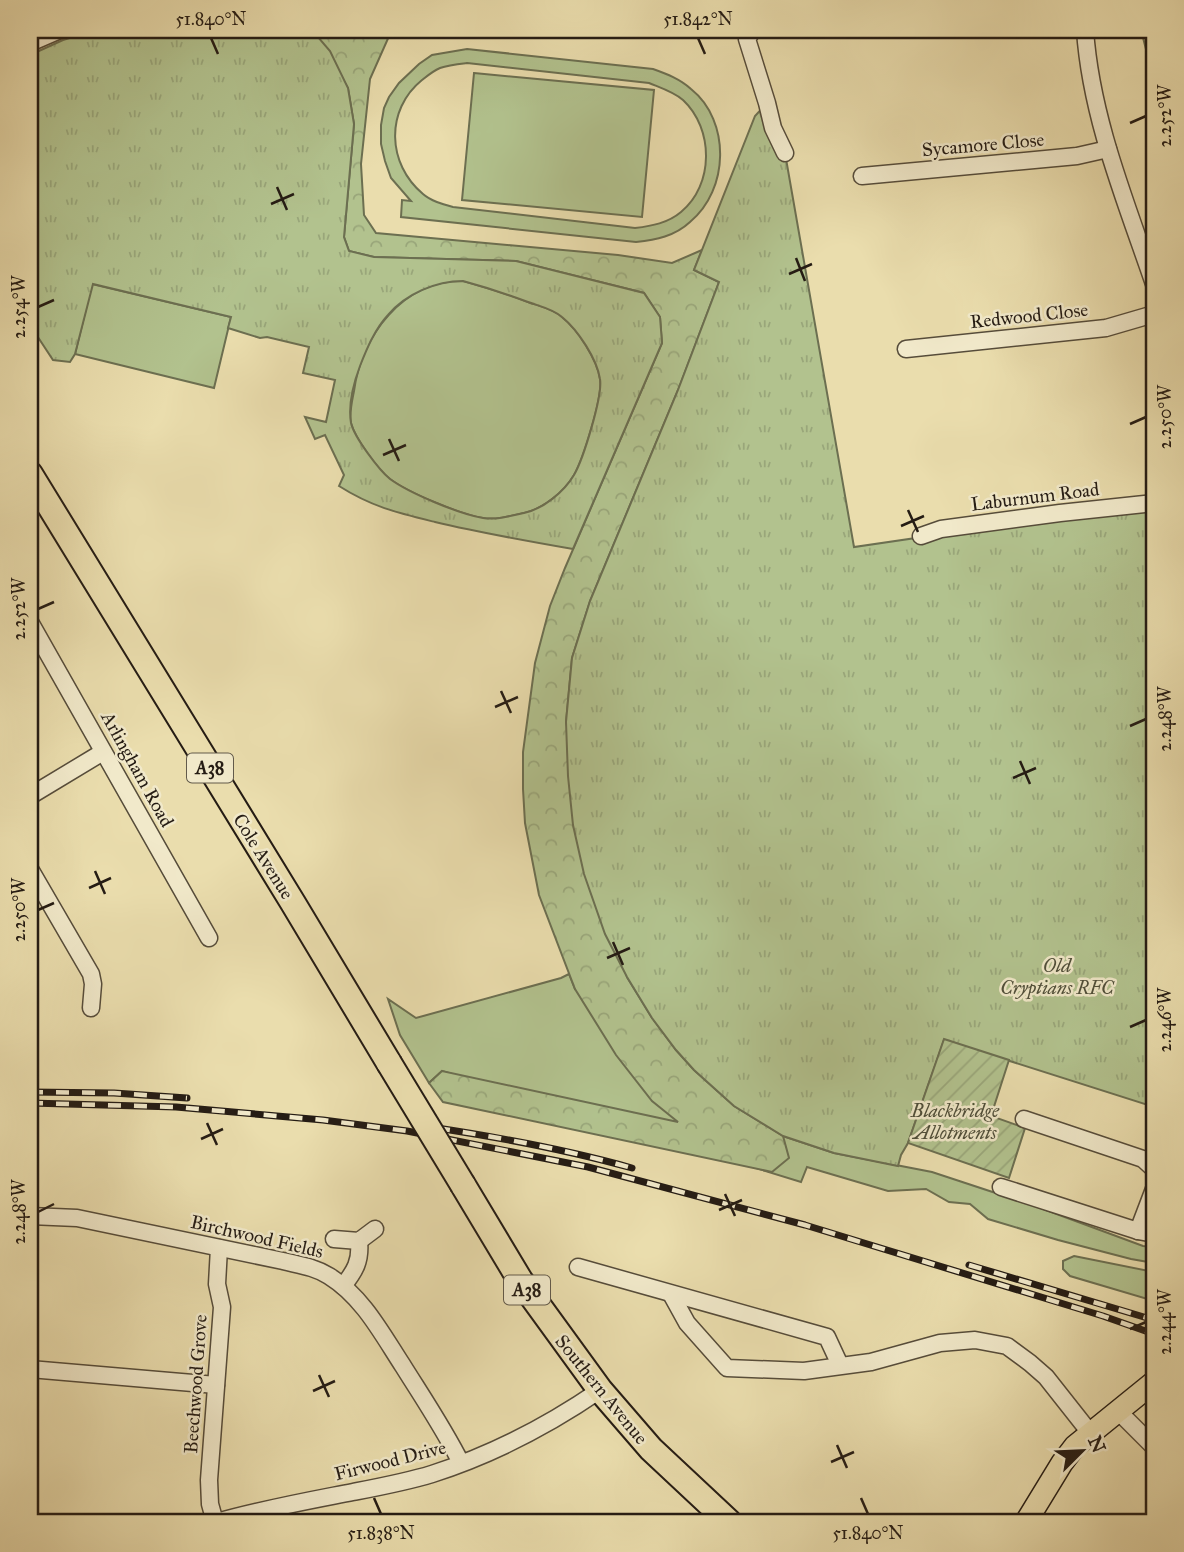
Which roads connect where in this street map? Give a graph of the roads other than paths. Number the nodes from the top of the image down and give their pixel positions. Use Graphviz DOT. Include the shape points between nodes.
graph roads {
  1 [pos="60,30"];
  2 [pos="752,30"];
  3 [pos="1085,30"];
  4 [pos="30,43"];
  5 [pos="1108,149"];
  6 [pos="785,153"];
  7 [pos="862,176"];
  8 [pos="1154,284"];
  9 [pos="1154,314"];
  10 [pos="906,349"];
  11 [pos="30,474"];
  12 [pos="1154,502"];
  13 [pos="921,536"];
  14 [pos="30,622"];
  15 [pos="103,752"];
  16 [pos="30,796"];
  17 [pos="30,869"];
  18 [pos="209,938"];
  19 [pos="91,1008"];
  20 [pos="1024,1119"];
  21 [pos="430,1132"];
  22 [pos="1154,1169"];
  23 [pos="1001,1187"];
  24 [pos="1154,1189"];
  25 [pos="30,1216"];
  26 [pos="375,1229"];
  27 [pos="1138,1231"];
  28 [pos="1154,1234"];
  29 [pos="334,1239"];
  30 [pos="359,1241"];
  31 [pos="219,1248"];
  32 [pos="578,1267"];
  33 [pos="343,1286"];
  34 [pos="671,1294"];
  35 [pos="840,1365"];
  36 [pos="30,1369"];
  37 [pos="1154,1382"];
  38 [pos="216,1385"];
  39 [pos="600,1390"];
  40 [pos="1118,1410"];
  41 [pos="1091,1434"];
  42 [pos="1154,1447"];
  43 [pos="461,1463"];
  44 [pos="216,1522"];
  45 [pos="729,1522"];
  46 [pos="1026,1522"];
  1 -- 4 [label="street"];
  2 -- 6 [label="street" via="747,39 772,128"];
  3 -- 5 [label="street"];
  5 -- 7 [label="street, Sycamore Close" via="1077,156"];
  5 -- 8 [label="street"];
  9 -- 10 [label="street, Redwood Close" via="1106,328"];
  11 -- 21 [label="highway, Cole Avenue / A38, bridge"];
  12 -- 13 [label="street, Laburnum Road" via="941,529"];
  14 -- 15 [label="street, Arlingham Road"];
  15 -- 16 [label="street"];
  15 -- 18 [label="street, Arlingham Road"];
  17 -- 19 [label="street" via="92,974"];
  20 -- 22 [label="street" via="1143,1159"];
  21 -- 39 [label="highway, Southern Avenue / A38, bridge" via="526,1288"];
  23 -- 27 [label="street"];
  24 -- 27 [label="street"];
  25 -- 31 [label="street, Birchwood Fields" via="77,1218"];
  26 -- 30 [label="street"];
  27 -- 28 [label="street"];
  29 -- 30 [label="street"];
  30 -- 33 [label="street" via="355,1271"];
  31 -- 33 [label="street, Birchwood Fields" via="315,1269"];
  31 -- 38 [label="street, Beechwood Grove" via="217,1282 222,1307"];
  32 -- 34 [label="street"];
  33 -- 43 [label="street, Birchwood Fields" via="371,1317"];
  34 -- 35 [label="street" via="827,1337"];
  34 -- 35 [label="street" via="687,1323 727,1368 804,1371"];
  35 -- 41 [label="street" via="871,1362 940,1343 975,1340 1007,1346 1046,1377"];
  36 -- 38 [label="street"];
  37 -- 40 [label="main road"];
  38 -- 44 [label="street, Beechwood Grove" via="209,1480"];
  39 -- 43 [label="street, Firwood Drive" via="538,1428"];
  39 -- 45 [label="highway, Southern Avenue / A38" via="651,1449"];
  40 -- 41 [label="main road"];
  40 -- 42 [label="street"];
  41 -- 46 [label="main road" via="1062,1463"];
  43 -- 44 [label="street, Firwood Drive" via="385,1486"];
}
